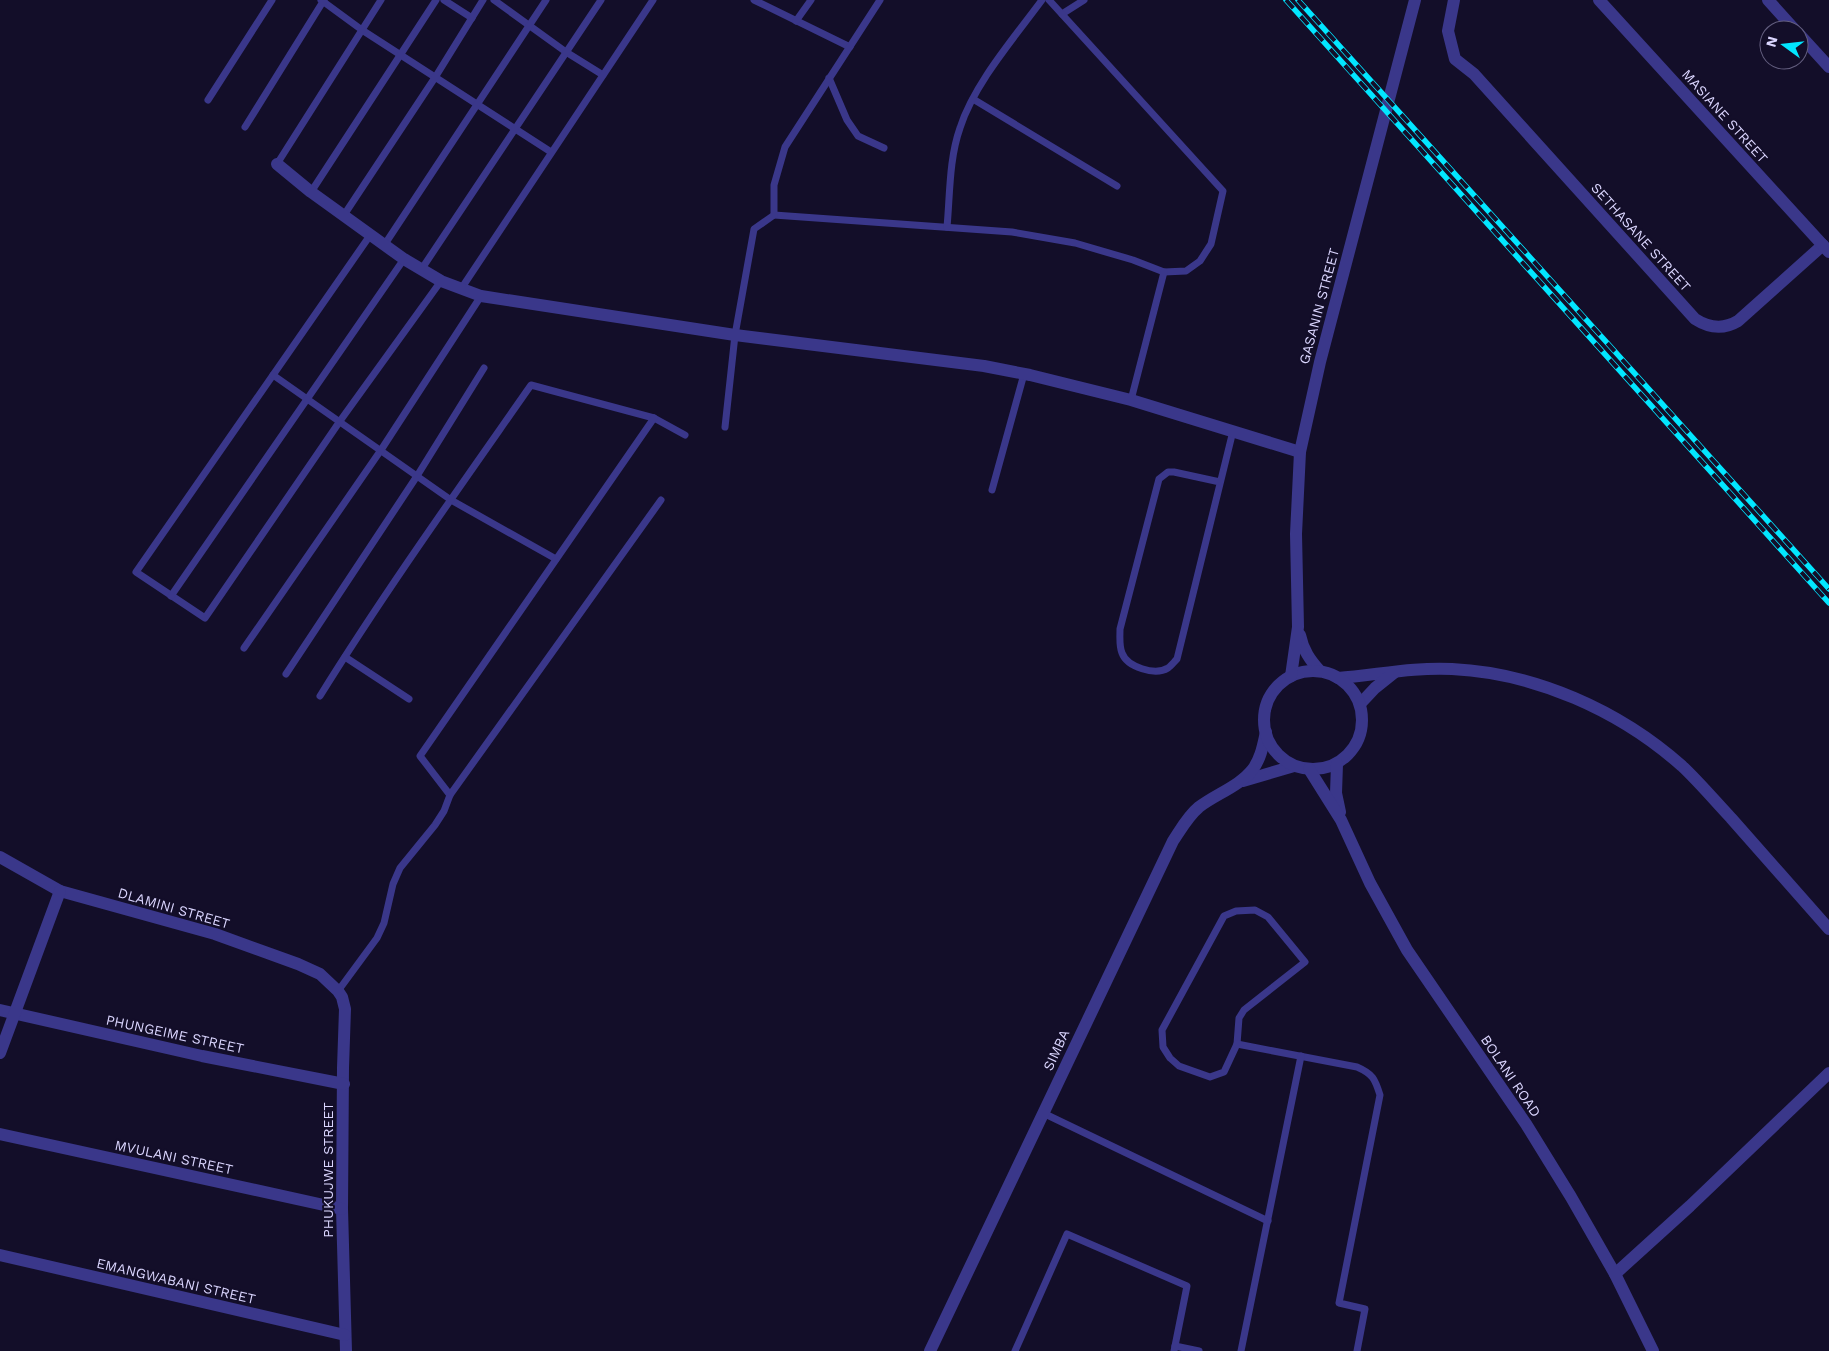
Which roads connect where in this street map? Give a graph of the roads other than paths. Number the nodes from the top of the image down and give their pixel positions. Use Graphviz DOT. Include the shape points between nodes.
graph roads {
  1 [pos="272,0"];
  2 [pos="323,0"];
  3 [pos="381,0"];
  4 [pos="436,0"];
  5 [pos="444,0"];
  6 [pos="483,0"];
  7 [pos="494,0"];
  8 [pos="546,0"];
  9 [pos="601,0"];
  10 [pos="653,0"];
  11 [pos="754,0"];
  12 [pos="810,0"];
  13 [pos="880,0"];
  14 [pos="1042,0"];
  15 [pos="1049,0"];
  16 [pos="1084,0"];
  17 [pos="1415,0"];
  18 [pos="1454,0"];
  19 [pos="1599,0"];
  20 [pos="1768,0"];
  21 [pos="763,2"];
  22 [pos="1062,14"];
  23 [pos="472,18"];
  24 [pos="1786,20"];
  25 [pos="796,21"];
  26 [pos="529,26"];
  27 [pos="362,30"];
  28 [pos="1809,45"];
  29 [pos="850,47"];
  30 [pos="566,52"];
  31 [pos="401,53"];
  32 [pos="1829,67"];
  33 [pos="436,76"];
  34 [pos="603,76"];
  35 [pos="829,78"];
  36 [pos="973,99"];
  37 [pos="208,100"];
  38 [pos="478,104"];
  39 [pos="245,127"];
  40 [pos="516,130"];
  41 [pos="884,148"];
  42 [pos="551,152"];
  43 [pos="277,164"];
  44 [pos="1117,186"];
  45 [pos="311,192"];
  46 [pos="344,215"];
  47 [pos="774,215"];
  48 [pos="947,227"];
  49 [pos="371,234"];
  50 [pos="385,244"];
  51 [pos="1826,249"];
  52 [pos="404,259"];
  53 [pos="421,270"];
  54 [pos="1164,272"];
  55 [pos="441,281"];
  56 [pos="461,289"];
  57 [pos="481,296"];
  58 [pos="735,335"];
  59 [pos="484,368"];
  60 [pos="1024,374"];
  61 [pos="273,375"];
  62 [pos="307,398"];
  63 [pos="1131,400"];
  64 [pos="654,418"];
  65 [pos="340,421"];
  66 [pos="725,428"];
  67 [pos="1232,431"];
  68 [pos="685,435"];
  69 [pos="381,450"];
  70 [pos="1300,452"];
  71 [pos="417,476"];
  72 [pos="1220,482"];
  73 [pos="992,490"];
  74 [pos="451,500"];
  75 [pos="661,500"];
  76 [pos="556,558"];
  77 [pos="171,596"];
  78 [pos="1298,627"];
  79 [pos="244,648"];
  80 [pos="344,657"];
  81 [pos="1397,670"];
  82 [pos="1320,671"];
  83 [pos="286,674"];
  84 [pos="1291,676"];
  85 [pos="1338,678"];
  86 [pos="320,696"];
  87 [pos="409,699"];
  88 [pos="1360,704"];
  89 [pos="1266,732"];
  90 [pos="1337,764"];
  91 [pos="1294,766"];
  92 [pos="1309,769"];
  93 [pos="1236,783"];
  94 [pos="450,795"];
  95 [pos="1341,820"];
  96 [pos="0,857"];
  97 [pos="60,891"];
  98 [pos="1829,929"];
  99 [pos="338,991"];
  100 [pos="0,1010"];
  101 [pos="14,1014"];
  102 [pos="1237,1044"];
  103 [pos="0,1053"];
  104 [pos="1302,1056"];
  105 [pos="1829,1073"];
  106 [pos="344,1084"];
  107 [pos="1043,1113"];
  108 [pos="0,1134"];
  109 [pos="342,1209"];
  110 [pos="1268,1221"];
  111 [pos="0,1255"];
  112 [pos="1615,1274"];
  113 [pos="345,1335"];
  114 [pos="1174,1348"];
  115 [pos="346,1351"];
  116 [pos="930,1351"];
  117 [pos="1014,1351"];
  118 [pos="1199,1351"];
  119 [pos="1242,1351"];
  120 [pos="1357,1351"];
  121 [pos="1653,1351"];
  1 -- 37 [label="lane"];
  2 -- 27 [label="lane"];
  2 -- 39 [label="lane"];
  3 -- 27 [label="lane"];
  4 -- 31 [label="lane"];
  5 -- 23 [label="lane"];
  6 -- 23 [label="lane"];
  7 -- 26 [label="lane"];
  8 -- 26 [label="lane"];
  9 -- 30 [label="lane"];
  10 -- 34 [label="lane"];
  11 -- 21 [label="lane"];
  12 -- 25 [label="lane"];
  13 -- 29 [label="lane"];
  14 -- 36 [label="lane"];
  15 -- 22 [label="lane"];
  16 -- 22 [label="lane"];
  17 -- 70 [label="street, GASANIN STREET" via="1320,362"];
  18 -- 51 [label="street, SETHASANE STREET" via="1448,31 1455,59 1474,74 1695,319 1724,327 1738,321"];
  19 -- 51 [label="street, MASIANE STREET"];
  20 -- 24 [label="street"];
  21 -- 25 [label="lane"];
  22 -- 54 [label="lane" via="1223,192 1211,244 1200,261 1186,271"];
  23 -- 33 [label="lane"];
  25 -- 29 [label="lane"];
  26 -- 30 [label="lane"];
  26 -- 38 [label="lane"];
  27 -- 31 [label="lane"];
  27 -- 43 [label="lane"];
  28 -- 32 [label="street"];
  29 -- 35 [label="lane"];
  30 -- 34 [label="lane"];
  30 -- 40 [label="lane"];
  31 -- 33 [label="lane"];
  31 -- 45 [label="lane"];
  33 -- 38 [label="lane"];
  33 -- 46 [label="lane"];
  34 -- 42 [label="lane"];
  35 -- 41 [label="lane" via="847,120 858,136"];
  35 -- 47 [label="lane" via="785,147 774,185"];
  36 -- 44 [label="lane"];
  36 -- 48 [label="lane" via="959,129 954,152"];
  38 -- 40 [label="lane"];
  38 -- 50 [label="lane"];
  40 -- 42 [label="lane"];
  40 -- 53 [label="lane"];
  42 -- 56 [label="lane"];
  43 -- 45 [label="street"];
  45 -- 46 [label="street"];
  46 -- 49 [label="street"];
  47 -- 48 [label="lane"];
  47 -- 58 [label="lane" via="754,229"];
  48 -- 54 [label="lane" via="1012,232 1075,243"];
  49 -- 50 [label="street"];
  49 -- 61 [label="lane"];
  50 -- 52 [label="street"];
  52 -- 53 [label="street"];
  52 -- 62 [label="lane"];
  53 -- 55 [label="street"];
  54 -- 63 [label="lane"];
  55 -- 56 [label="street"];
  55 -- 65 [label="lane"];
  56 -- 57 [label="street"];
  57 -- 58 [label="street"];
  57 -- 69 [label="lane"];
  58 -- 60 [label="street" via="938,359"];
  58 -- 66 [label="lane"];
  59 -- 71 [label="lane"];
  60 -- 63 [label="street"];
  60 -- 73 [label="lane"];
  61 -- 62 [label="lane"];
  61 -- 77 [label="lane" via="136,572"];
  62 -- 65 [label="lane"];
  62 -- 77 [label="lane"];
  63 -- 67 [label="street"];
  64 -- 68 [label="lane"];
  64 -- 74 [label="lane" via="531,386"];
  64 -- 76 [label="lane"];
  65 -- 69 [label="lane"];
  65 -- 77 [label="lane" via="205,618"];
  67 -- 70 [label="street"];
  67 -- 72 [label="lane"];
  69 -- 71 [label="lane"];
  69 -- 79 [label="lane"];
  70 -- 78 [label="street, GASANIN STREET" via="1296,525"];
  71 -- 74 [label="lane"];
  71 -- 83 [label="lane"];
  72 -- 72 [label="lane" via="1174,472 1168,472 1159,479 1120,629 1121,652 1125,660 1139,667 1157,671 1167,668 1177,659"];
  74 -- 76 [label="lane"];
  74 -- 80 [label="lane"];
  75 -- 94 [label="lane"];
  76 -- 94 [label="lane" via="420,756"];
  78 -- 82 [label="street, GASANIN STREET" via="1302,646"];
  78 -- 84 [label="street, GASANIN STREET"];
  80 -- 86 [label="lane"];
  80 -- 87 [label="lane"];
  81 -- 85 [label="street"];
  81 -- 88 [label="street"];
  81 -- 98 [label="street" via="1453,669 1522,680 1590,705 1621,722 1653,742 1682,767"];
  82 -- 84 [label="street"];
  82 -- 85 [label="street"];
  84 -- 89 [label="street" via="1275,689 1268,702 1264,717"];
  85 -- 88 [label="street" via="1350,687"];
  88 -- 90 [label="street" via="1363,722 1358,740 1351,752"];
  89 -- 91 [label="street" via="1274,750"];
  89 -- 93 [label="street" via="1261,755 1254,768"];
  90 -- 92 [label="street"];
  90 -- 95 [label="street, BOLANI ROAD" via="1336,793"];
  91 -- 92 [label="street"];
  91 -- 93 [label="street"];
  92 -- 95 [label="street, BOLANI ROAD"];
  93 -- 107 [label="street, SIMBA" via="1198,808 1173,841"];
  94 -- 99 [label="lane" via="435,825 400,868 377,938"];
  95 -- 112 [label="street, BOLANI ROAD" via="1370,883 1408,950 1526,1124"];
  96 -- 97 [label="street, DLAMINI STREET"];
  97 -- 99 [label="street, DLAMINI STREET" via="240,943 309,968"];
  97 -- 101 [label="street"];
  99 -- 106 [label="street, PHUKUJWE STREET" via="345,1009"];
  100 -- 101 [label="street, PHUNGEIME STREET"];
  101 -- 103 [label="street"];
  101 -- 106 [label="street, PHUNGEIME STREET"];
  102 -- 102 [label="lane" via="1224,1072 1210,1077 1179,1066 1170,1058 1163,1048 1162,1030 1224,916 1236,910 1255,910 1268,917 1305,962 1244,1010"];
  102 -- 104 [label="lane"];
  104 -- 110 [label="lane"];
  104 -- 120 [label="lane" via="1368,1072 1376,1081 1380,1095 1339,1303 1365,1310"];
  105 -- 112 [label="street"];
  106 -- 109 [label="street, PHUKUJWE STREET"];
  107 -- 110 [label="lane"];
  107 -- 116 [label="street, SIMBA"];
  108 -- 109 [label="street, MVULANI STREET"];
  109 -- 113 [label="street, PHUKUJWE STREET"];
  110 -- 119 [label="lane"];
  111 -- 113 [label="street, EMANGWABANI STREET"];
  112 -- 121 [label="street, BOLANI ROAD"];
  113 -- 115 [label="street, PHUKUJWE STREET"];
  114 -- 117 [label="lane" via="1187,1286 1067,1234"];
  114 -- 118 [label="lane"];
}
